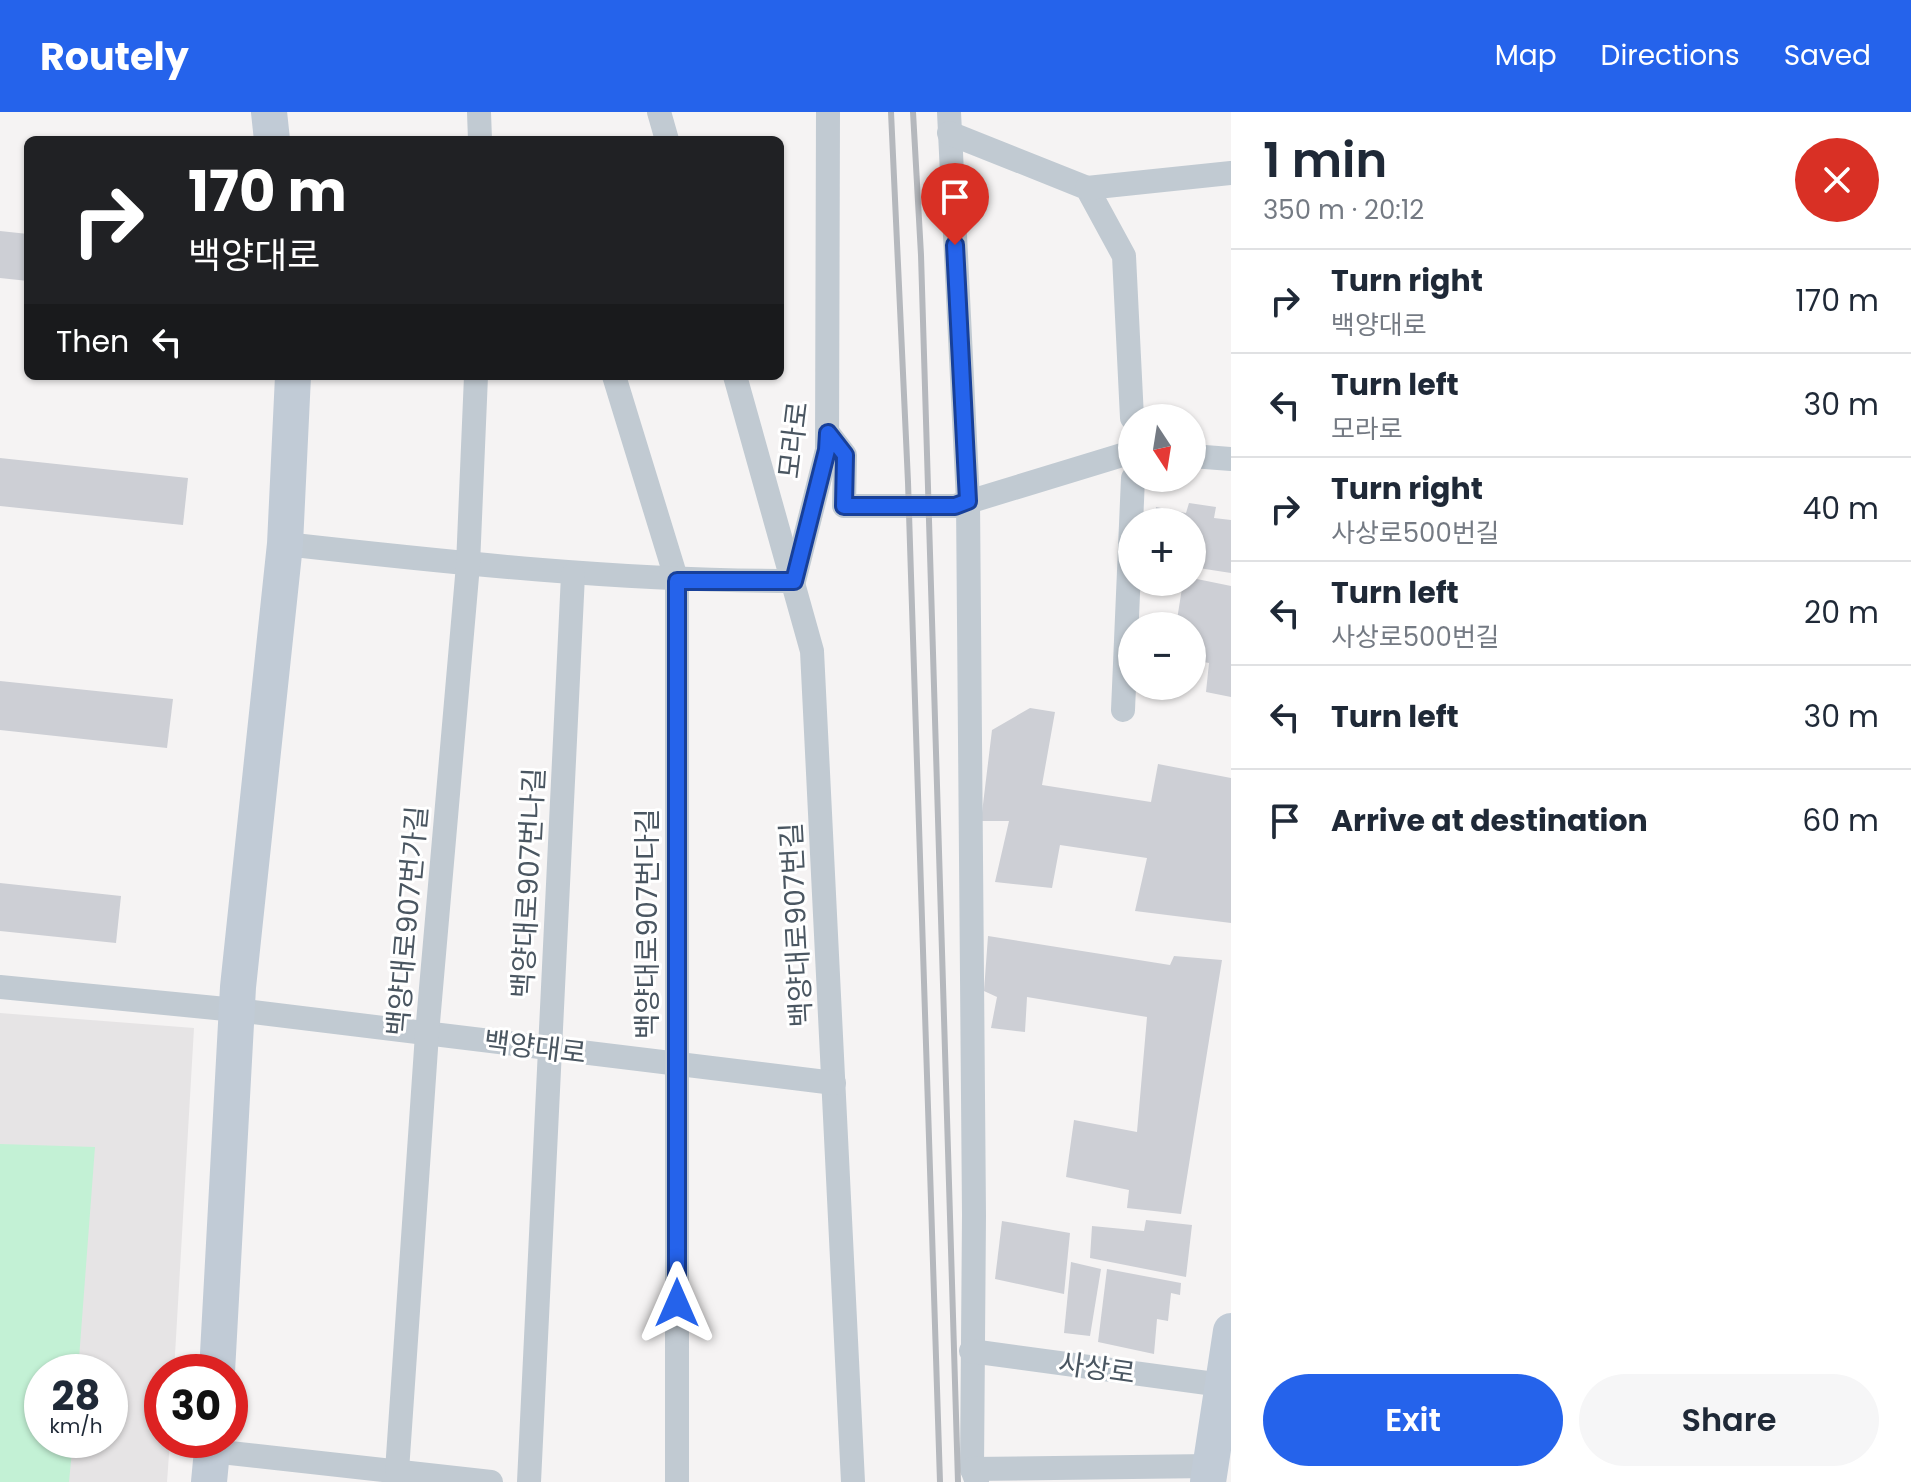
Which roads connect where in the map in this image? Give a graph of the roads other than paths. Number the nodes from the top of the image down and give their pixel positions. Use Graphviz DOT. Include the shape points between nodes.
graph roads {
  1 [pos="269,112"];
  2 [pos="479,112"];
  3 [pos="659,112"];
  4 [pos="828,112"];
  5 [pos="949,122"];
  6 [pos="272,136"];
  7 [pos="480,136"];
  8 [pos="666,136"];
  9 [pos="1231,173"];
  10 [pos="1087,188"];
  11 [pos="293,380"];
  12 [pos="476,380"];
  13 [pos="615,380"];
  14 [pos="736,380"];
  15 [pos="1131,404"];
  16 [pos="828,433"];
  17 [pos="1118,456"];
  18 [pos="1206,457"];
  19 [pos="1231,459"];
  20 [pos="1132,492"];
  21 [pos="968,501"];
  22 [pos="285,544"];
  23 [pos="468,565"];
  24 [pos="573,575"];
  25 [pos="677,581"];
  26 [pos="794,581"];
  27 [pos="1123,710"];
  28 [pos="0,987"];
  29 [pos="236,1010"];
  30 [pos="427,1034"];
  31 [pos="550,1049"];
  32 [pos="677,1065"];
  33 [pos="834,1083"];
  34 [pos="971,1351"];
  35 [pos="218,1354"];
  36 [pos="1227,1360"];
  37 [pos="211,1458"];
  38 [pos="397,1471"];
  39 [pos="1209,1474"];
  40 [pos="974,1475"];
  41 [pos="491,1482"];
  42 [pos="529,1482"];
  43 [pos="677,1482"];
  44 [pos="853,1482"];
  1 -- 6 [label="main road"];
  2 -- 7 [label="street"];
  3 -- 8 [label="street"];
  4 -- 16 [label="street, 모라로"];
  5 -- 10 [label="street"];
  5 -- 21 [label="street"];
  9 -- 10 [label="street"];
  10 -- 15 [label="street" via="1124,256"];
  11 -- 22 [label="main road"];
  12 -- 23 [label="street, 백양대로907번가길"];
  13 -- 25 [label="street, 백양대로907번다길"];
  14 -- 26 [label="street, 백양대로907번길"];
  16 -- 21 [label="street" via="845,455 844,506 955,506"];
  16 -- 26 [label="street, 모라로"];
  17 -- 21 [label="street"];
  18 -- 19 [label="street"];
  20 -- 27 [label="street"];
  21 -- 34 [label="street"];
  22 -- 23 [label="street"];
  22 -- 29 [label="main road"];
  23 -- 24 [label="street"];
  23 -- 30 [label="street, 백양대로907번가길"];
  24 -- 25 [label="street"];
  24 -- 31 [label="street, 백양대로907번나길"];
  25 -- 26 [label="street"];
  25 -- 32 [label="street, 백양대로907번다길"];
  26 -- 33 [label="street, 백양대로907번길" via="812,651"];
  28 -- 29 [label="street, 백양대로"];
  29 -- 30 [label="street, 백양대로"];
  29 -- 35 [label="main road"];
  30 -- 31 [label="street, 백양대로"];
  30 -- 38 [label="street, 백양대로907번가길"];
  31 -- 32 [label="street, 백양대로"];
  31 -- 42 [label="street, 백양대로907번나길"];
  32 -- 33 [label="street, 백양대로"];
  32 -- 43 [label="street, 백양대로907번다길"];
  33 -- 44 [label="street, 백양대로907번길"];
  34 -- 36 [label="street, 사상로"];
  34 -- 40 [label="street"];
  36 -- 39 [label="main road, 사상로"];
  37 -- 38 [label="street"];
  38 -- 41 [label="street"];
  39 -- 40 [label="street, 사상로"];
}
